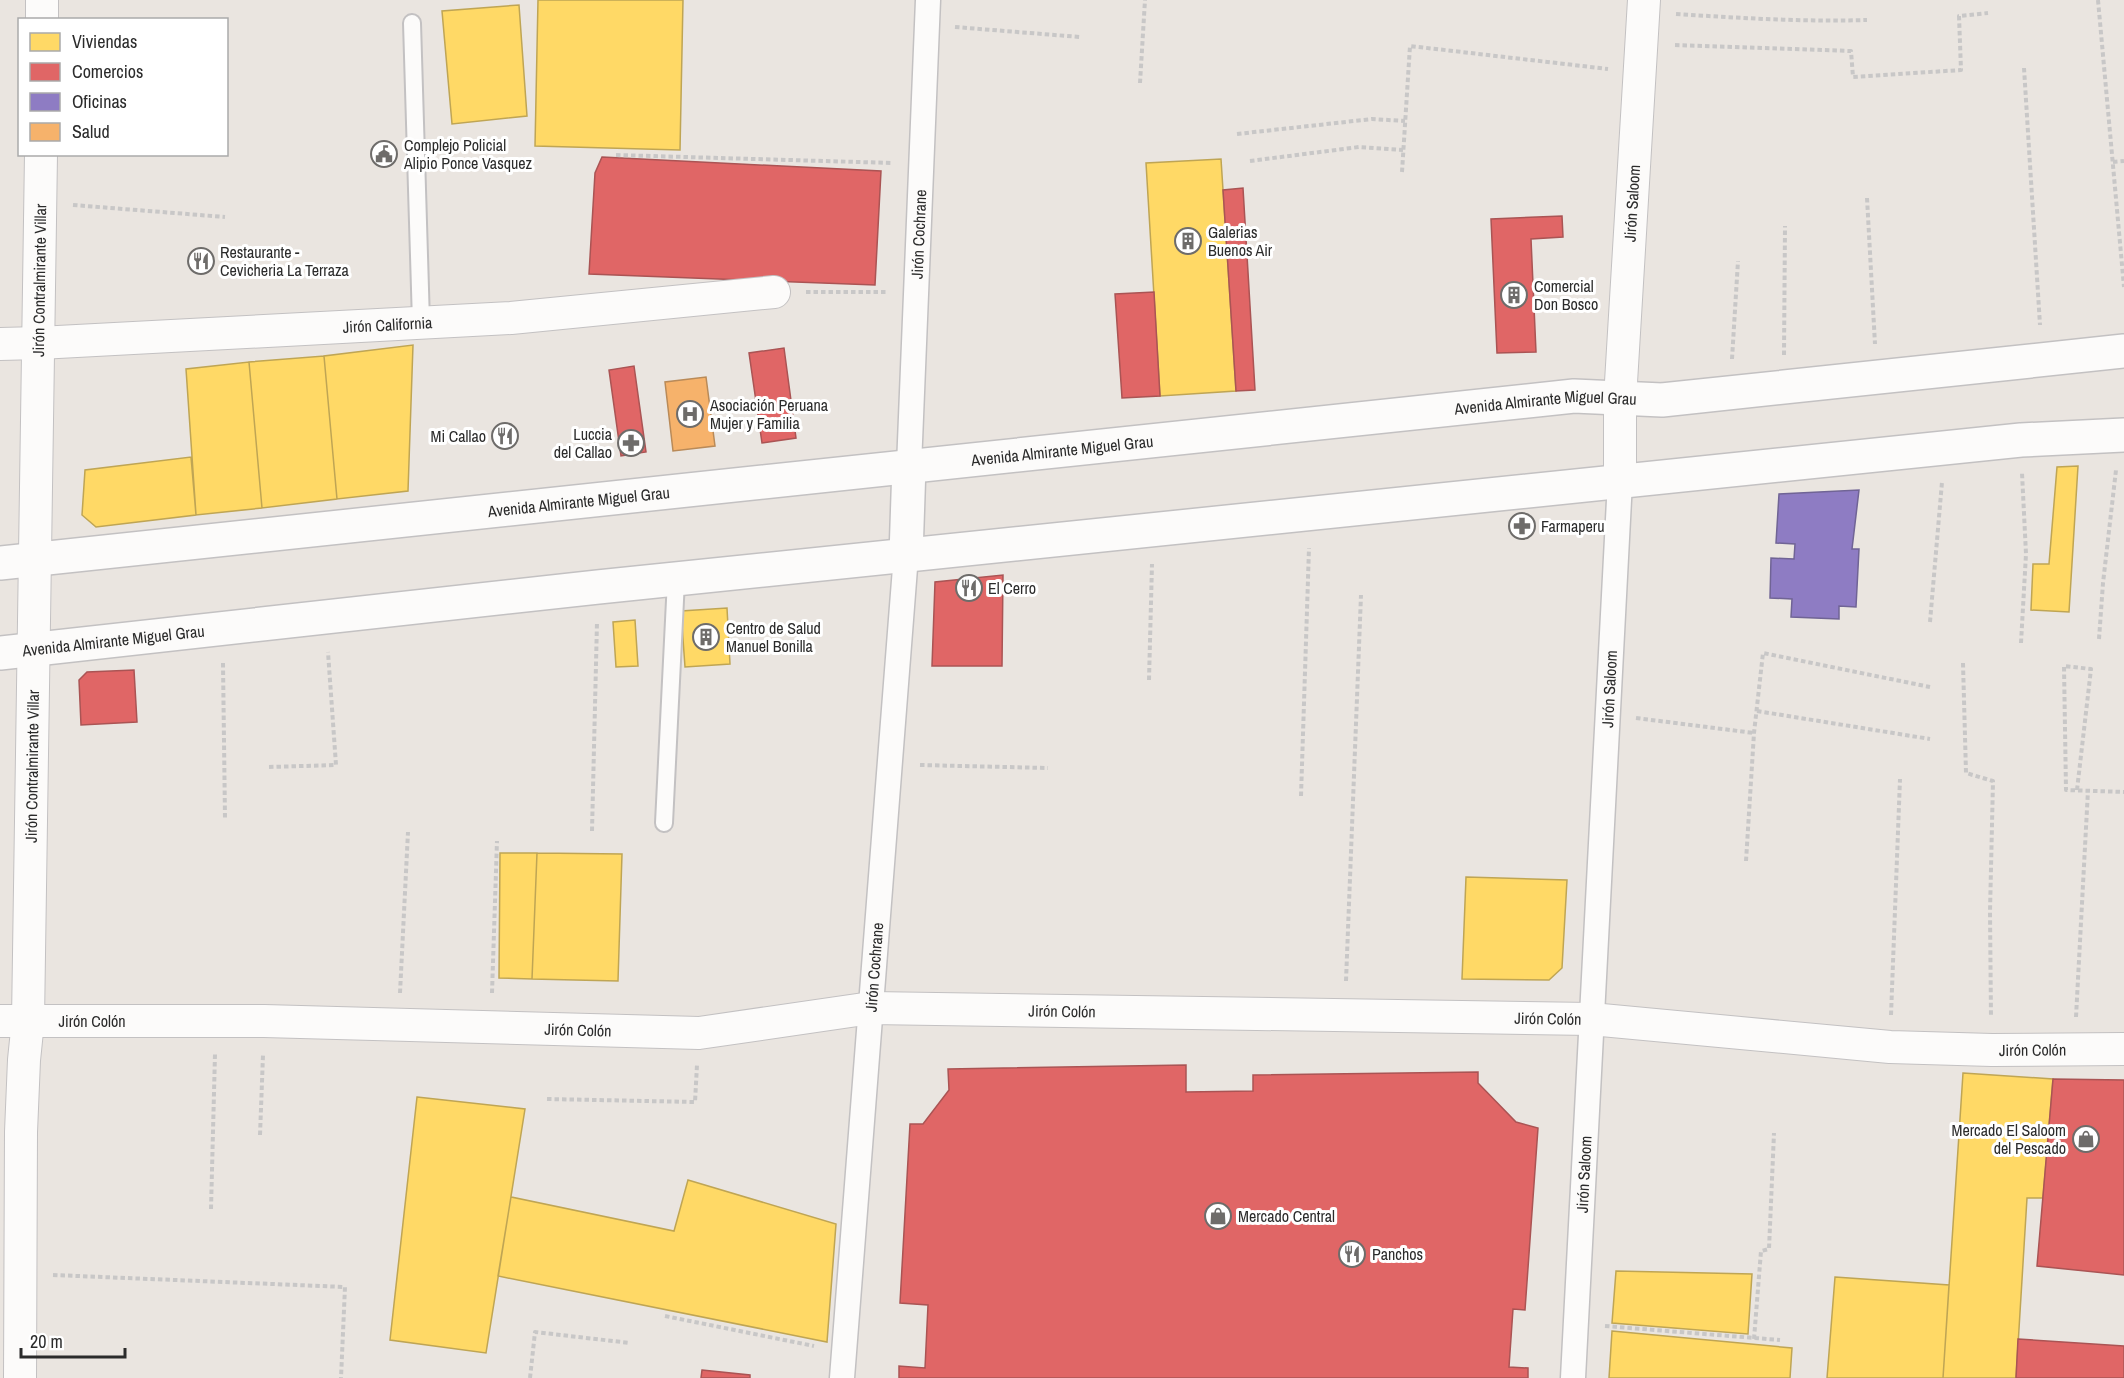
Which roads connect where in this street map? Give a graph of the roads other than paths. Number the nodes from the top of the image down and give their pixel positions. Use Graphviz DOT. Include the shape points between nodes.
graph roads {
  1 [pos="42,0"];
  2 [pos="928,0"];
  3 [pos="1643,6"];
  4 [pos="42,18"];
  5 [pos="412,23"];
  6 [pos="41,156"];
  7 [pos="774,292"];
  8 [pos="421,322"];
  9 [pos="39,343"];
  10 [pos="0,344"];
  11 [pos="2124,351"];
  12 [pos="1620,399"];
  13 [pos="2121,435"];
  14 [pos="909,466"];
  15 [pos="1620,481"];
  16 [pos="906,555"];
  17 [pos="35,560"];
  18 [pos="0,563"];
  19 [pos="675,580"];
  20 [pos="34,650"];
  21 [pos="0,653"];
  22 [pos="664,823"];
  23 [pos="871,1008"];
  24 [pos="1591,1018"];
  25 [pos="14,1021"];
  26 [pos="2124,1049"];
  27 [pos="20,1378"];
  28 [pos="842,1378"];
  29 [pos="1573,1378"];
  1 -- 4 [label="street"];
  2 -- 14 [label="street, Jirón Cochrane"];
  3 -- 12 [label="street, Jirón Saloom"];
  5 -- 8 [label="lane"];
  6 -- 9 [label="street, Jirón Contralmirante Villar"];
  7 -- 8 [label="street, Jirón California" via="511,318"];
  8 -- 9 [label="street, Jirón California"];
  9 -- 10 [label="street, Jirón California"];
  9 -- 17 [label="street, Jirón Contralmirante Villar"];
  11 -- 12 [label="main road, Avenida Almirante Miguel Grau" via="1662,400"];
  12 -- 14 [label="main road, Avenida Almirante Miguel Grau" via="1574,396"];
  12 -- 15 [label="street, Jirón Saloom"];
  13 -- 15 [label="main road, Avenida Almirante Miguel Grau" via="2021,440"];
  14 -- 16 [label="main road"];
  14 -- 17 [label="main road, Avenida Almirante Miguel Grau"];
  15 -- 16 [label="main road, Avenida Almirante Miguel Grau"];
  15 -- 24 [label="street, Jirón Saloom"];
  16 -- 19 [label="main road, Avenida Almirante Miguel Grau"];
  16 -- 23 [label="street, Jirón Cochrane"];
  17 -- 18 [label="main road, Avenida Almirante Miguel Grau"];
  17 -- 20 [label="street, Jirón Contralmirante Villar"];
  19 -- 20 [label="main road, Avenida Almirante Miguel Grau"];
  19 -- 22 [label="lane"];
  20 -- 21 [label="main road, Avenida Almirante Miguel Grau"];
  20 -- 25 [label="street, Jirón Contralmirante Villar"];
  23 -- 24 [label="street, Jirón Colón"];
  23 -- 25 [label="street, Jirón Colón" via="699,1033 399,1023"];
  23 -- 28 [label="street, Jirón Cochrane"];
  24 -- 26 [label="street, Jirón Colón" via="1890,1047"];
  24 -- 29 [label="street, Jirón Saloom"];
  25 -- 27 [label="street, Jirón Contralmirante Villar" via="24,1059"];
}
